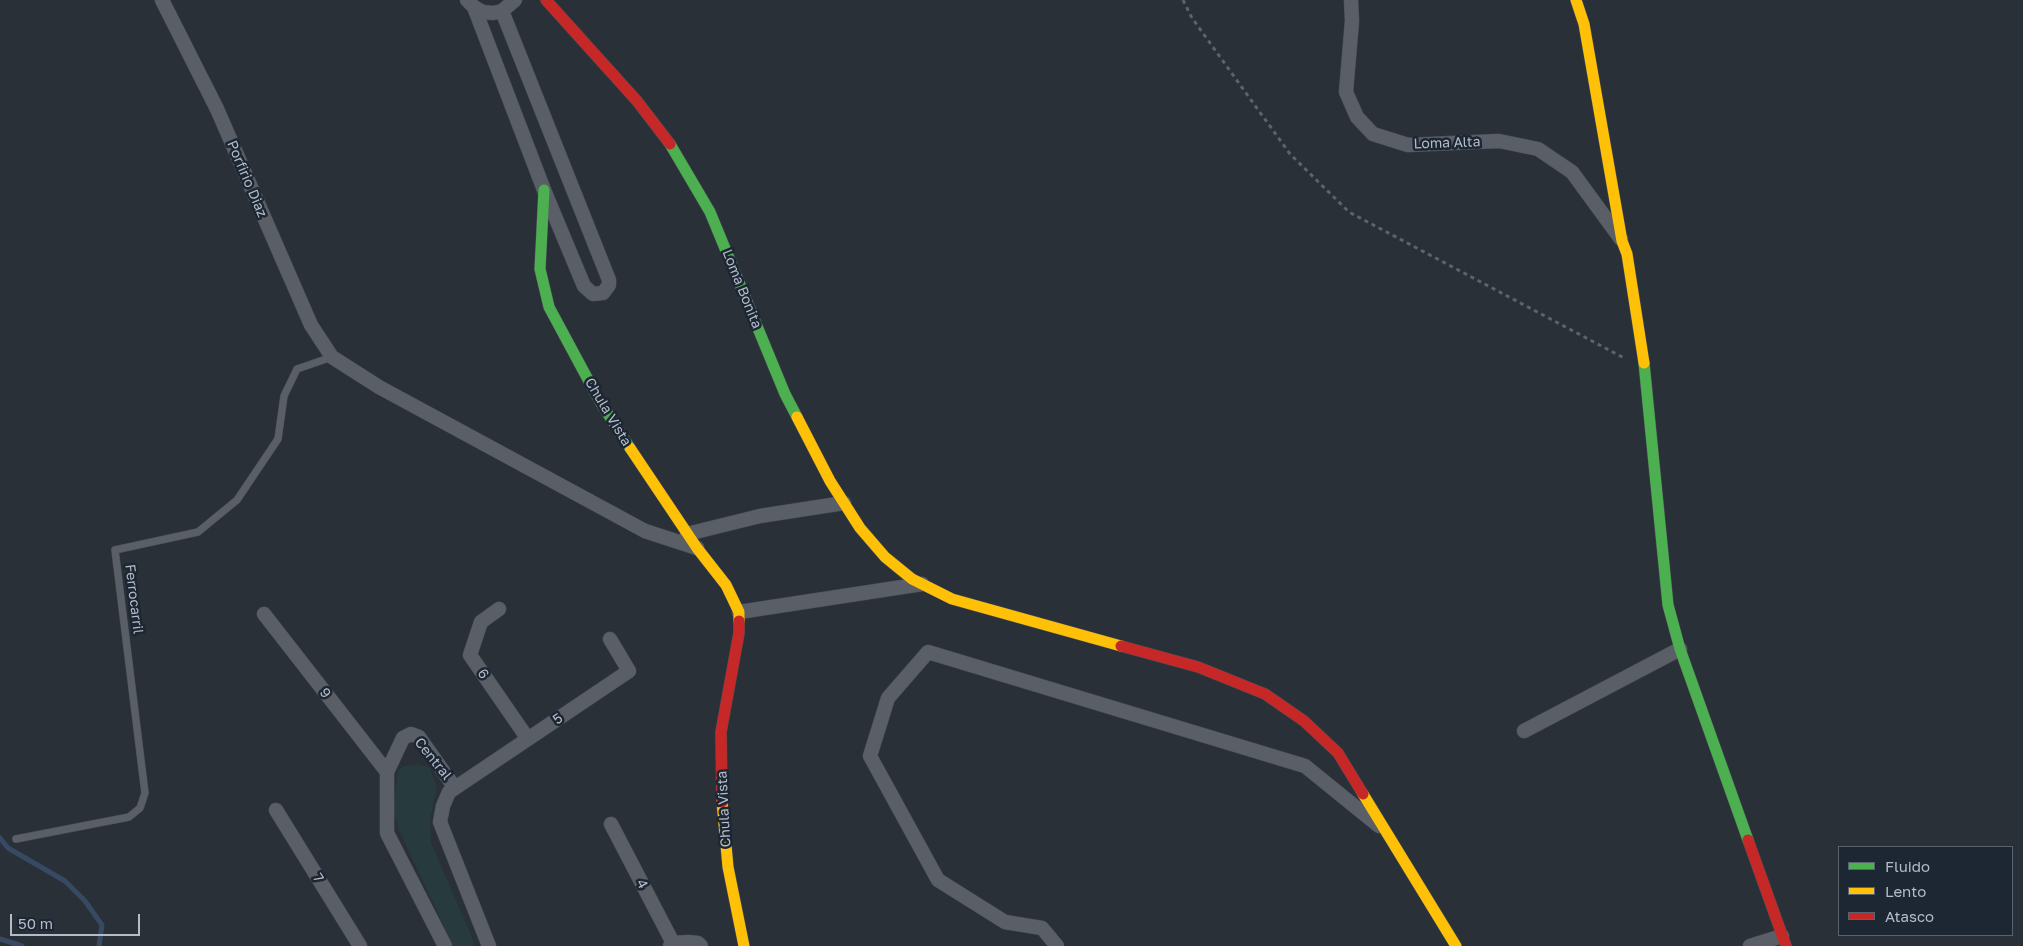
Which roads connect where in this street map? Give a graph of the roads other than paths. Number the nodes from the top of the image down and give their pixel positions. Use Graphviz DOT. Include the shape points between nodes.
graph roads {
  1 [pos="162,0"];
  2 [pos="515,0"];
  3 [pos="546,0"];
  4 [pos="1351,0"];
  5 [pos="1576,0"];
  6 [pos="470,4"];
  7 [pos="502,11"];
  8 [pos="544,190"];
  9 [pos="1622,241"];
  10 [pos="332,357"];
  11 [pos="844,503"];
  12 [pos="687,534"];
  13 [pos="697,548"];
  14 [pos="922,584"];
  15 [pos="499,609"];
  16 [pos="739,612"];
  17 [pos="264,614"];
  18 [pos="610,639"];
  19 [pos="1680,649"];
  20 [pos="1524,731"];
  21 [pos="528,739"];
  22 [pos="387,772"];
  23 [pos="455,788"];
  24 [pos="276,810"];
  25 [pos="611,824"];
  26 [pos="1383,829"];
  27 [pos="16,839"];
  28 [pos="1784,941"];
  29 [pos="672,945"];
  30 [pos="360,946"];
  31 [pos="445,946"];
  32 [pos="489,946"];
  33 [pos="701,946"];
  34 [pos="744,946"];
  35 [pos="1056,946"];
  36 [pos="1456,946"];
  37 [pos="1750,946"];
  1 -- 10 [label="street, Porfirio Diaz" via="217,109 312,326"];
  2 -- 7 [label="street"];
  3 -- 11 [label="street, Loma Bonita" via="637,101 672,147 710,212 785,394"];
  4 -- 9 [label="street, Loma Alta" via="1346,92 1357,118 1373,134 1408,145 1499,141 1538,148 1572,172"];
  5 -- 9 [label="street, Loma Alta" via="1584,24"];
  6 -- 7 [label="street" via="483,12"];
  6 -- 8 [label="street"];
  7 -- 8 [label="street" via="609,280 603,292 593,294 584,286"];
  8 -- 12 [label="street, Chula Vista" via="540,269 549,307 599,400"];
  9 -- 19 [label="street, Loma Alta" via="1627,254 1645,369 1668,605"];
  10 -- 13 [label="street" via="379,387 645,531"];
  10 -- 27 [label="lane, Ferrocarril" via="297,369 284,396 278,439 238,500 198,532 115,550 145,793 140,808 129,817"];
  11 -- 12 [label="street" via="760,516"];
  11 -- 14 [label="street, Loma Bonita" via="885,557"];
  12 -- 13 [label="street, Chula Vista"];
  13 -- 16 [label="street, Chula Vista" via="726,585"];
  14 -- 16 [label="street"];
  14 -- 26 [label="street, Loma Bonita" via="952,599 1198,667 1266,694 1304,721 1338,753"];
  15 -- 21 [label="street, 6" via="481,622 470,655"];
  16 -- 34 [label="street, Chula Vista" via="739,633 721,732 722,812 727,858"];
  17 -- 22 [label="street, 9"];
  18 -- 21 [label="street, 5" via="629,671"];
  19 -- 20 [label="street"];
  19 -- 28 [label="street, Loma Alta"];
  21 -- 23 [label="street, 5"];
  22 -- 23 [label="street, Central" via="403,738 411,734 419,737"];
  22 -- 31 [label="street, Central" via="387,834"];
  23 -- 32 [label="street, Central" via="449,792 440,822"];
  24 -- 30 [label="street, 7"];
  25 -- 29 [label="street, 4"];
  26 -- 35 [label="street" via="1305,766 928,652 888,698 870,756 938,880 1005,922 1042,928"];
  26 -- 36 [label="street, Loma Bonita"];
  28 -- 37 [label="street"];
  29 -- 33 [label="street" via="688,942"];
}
